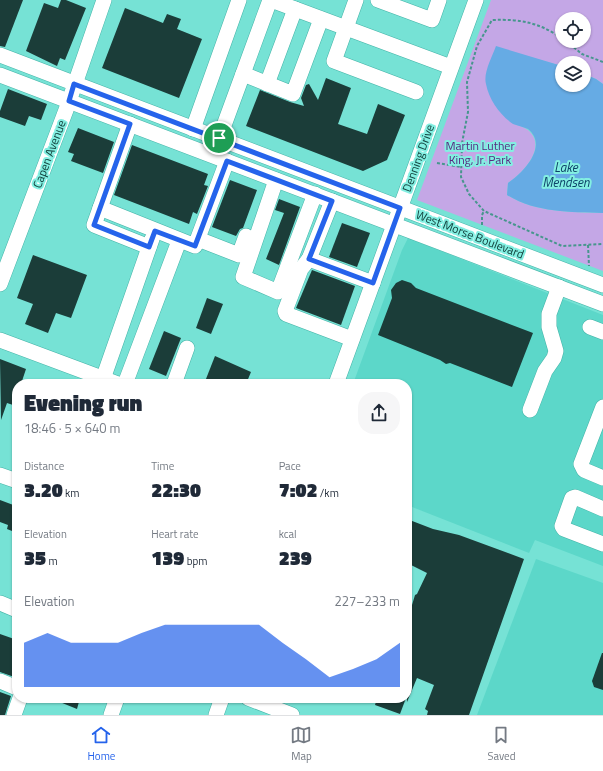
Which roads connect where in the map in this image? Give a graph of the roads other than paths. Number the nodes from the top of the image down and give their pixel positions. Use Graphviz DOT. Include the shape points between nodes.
graph roads {
  1 [pos="104,0"];
  2 [pos="239,0"];
  3 [pos="271,0"];
  4 [pos="356,0"];
  5 [pos="378,0"];
  6 [pos="439,0"];
  7 [pos="476,0"];
  8 [pos="295,9"];
  9 [pos="321,19"];
  10 [pos="346,28"];
  11 [pos="0,55"];
  12 [pos="452,67"];
  13 [pos="243,74"];
  14 [pos="0,75"];
  15 [pos="74,84"];
  16 [pos="267,84"];
  17 [pos="416,92"];
  18 [pos="69,101"];
  19 [pos="130,124"];
  20 [pos="193,129"];
  21 [pos="219,138"];
  22 [pos="227,161"];
  23 [pos="272,178"];
  24 [pos="315,194"];
  25 [pos="332,201"];
  26 [pos="100,208"];
  27 [pos="400,208"];
  28 [pos="394,225"];
  29 [pos="155,231"];
  30 [pos="198,239"];
  31 [pos="179,241"];
  32 [pos="149,247"];
  33 [pos="309,259"];
  34 [pos="373,283"];
  35 [pos="0,284"];
  36 [pos="603,285"];
  37 [pos="558,287"];
  38 [pos="600,303"];
  39 [pos="352,339"];
  40 [pos="0,340"];
  41 [pos="187,348"];
  42 [pos="109,362"];
  43 [pos="128,377"];
  44 [pos="103,378"];
  45 [pos="176,379"];
  46 [pos="338,379"];
  47 [pos="603,407"];
  48 [pos="530,410"];
  49 [pos="0,475"];
  50 [pos="603,478"];
  51 [pos="12,479"];
  52 [pos="603,508"];
  53 [pos="603,544"];
  54 [pos="0,603"];
  55 [pos="12,608"];
  56 [pos="0,681"];
  57 [pos="12,686"];
  58 [pos="18,703"];
  59 [pos="115,703"];
  60 [pos="220,703"];
  61 [pos="261,703"];
  62 [pos="14,715"];
  63 [pos="111,715"];
  64 [pos="216,715"];
  65 [pos="292,715"];
  1 -- 15 [label="street, Capen Avenue"];
  2 -- 20 [label="street"];
  3 -- 8 [label="street"];
  3 -- 13 [label="street"];
  4 -- 10 [label="street"];
  5 -- 6 [label="street" via="432,20"];
  7 -- 12 [label="street, Denning Drive"];
  8 -- 9 [label="street"];
  8 -- 16 [label="street"];
  9 -- 10 [label="street"];
  9 -- 16 [label="street" via="293,94"];
  10 -- 12 [label="street"];
  10 -- 17 [label="street" via="334,61"];
  11 -- 15 [label="street, West Morse Boulevard"];
  12 -- 27 [label="street, Denning Drive"];
  13 -- 16 [label="street"];
  13 -- 21 [label="street"];
  14 -- 18 [label="street, West Morse Boulevard"];
  15 -- 18 [label="street, Capen Avenue"];
  15 -- 20 [label="street, West Morse Boulevard"];
  18 -- 19 [label="street, West Morse Boulevard"];
  18 -- 35 [label="street, Capen Avenue"];
  19 -- 22 [label="street, West Morse Boulevard"];
  19 -- 26 [label="street"];
  20 -- 21 [label="street, West Morse Boulevard"];
  21 -- 27 [label="street, West Morse Boulevard"];
  22 -- 23 [label="street, West Morse Boulevard"];
  22 -- 30 [label="street"];
  23 -- 24 [label="street, West Morse Boulevard"];
  23 -- 24 [label="street" via="243,277 278,292"];
  23 -- 30 [label="street" via="239,255"];
  24 -- 25 [label="street, West Morse Boulevard"];
  25 -- 28 [label="street, West Morse Boulevard"];
  25 -- 33 [label="street"];
  26 -- 29 [label="street"];
  26 -- 32 [label="street" via="94,225"];
  27 -- 28 [label="street, Denning Drive"];
  27 -- 36 [label="street, West Morse Boulevard"];
  28 -- 34 [label="street, Denning Drive"];
  28 -- 37 [label="street, West Morse Boulevard"];
  29 -- 31 [label="street"];
  29 -- 32 [label="street"];
  30 -- 31 [label="street" via="195,246"];
  31 -- 43 [label="street"];
  32 -- 42 [label="street"];
  33 -- 34 [label="street"];
  33 -- 39 [label="street" via="301,269 284,311 286,314"];
  34 -- 39 [label="street, Denning Drive"];
  36 -- 38 [label="street"];
  37 -- 38 [label="street, West Morse Boulevard"];
  37 -- 48 [label="street" via="549,314 549,327 556,351 545,371"];
  39 -- 46 [label="street, Denning Drive"];
  40 -- 44 [label="street"];
  41 -- 45 [label="street"];
  42 -- 43 [label="street"];
  42 -- 44 [label="street"];
  47 -- 50 [label="street" via="581,464 584,470"];
  49 -- 51 [label="street"];
  52 -- 53 [label="street" via="572,498 562,526"];
  54 -- 55 [label="street"];
  56 -- 57 [label="street"];
  58 -- 62 [label="street"];
  59 -- 63 [label="street"];
  60 -- 64 [label="street"];
  61 -- 65 [label="street"];
}
